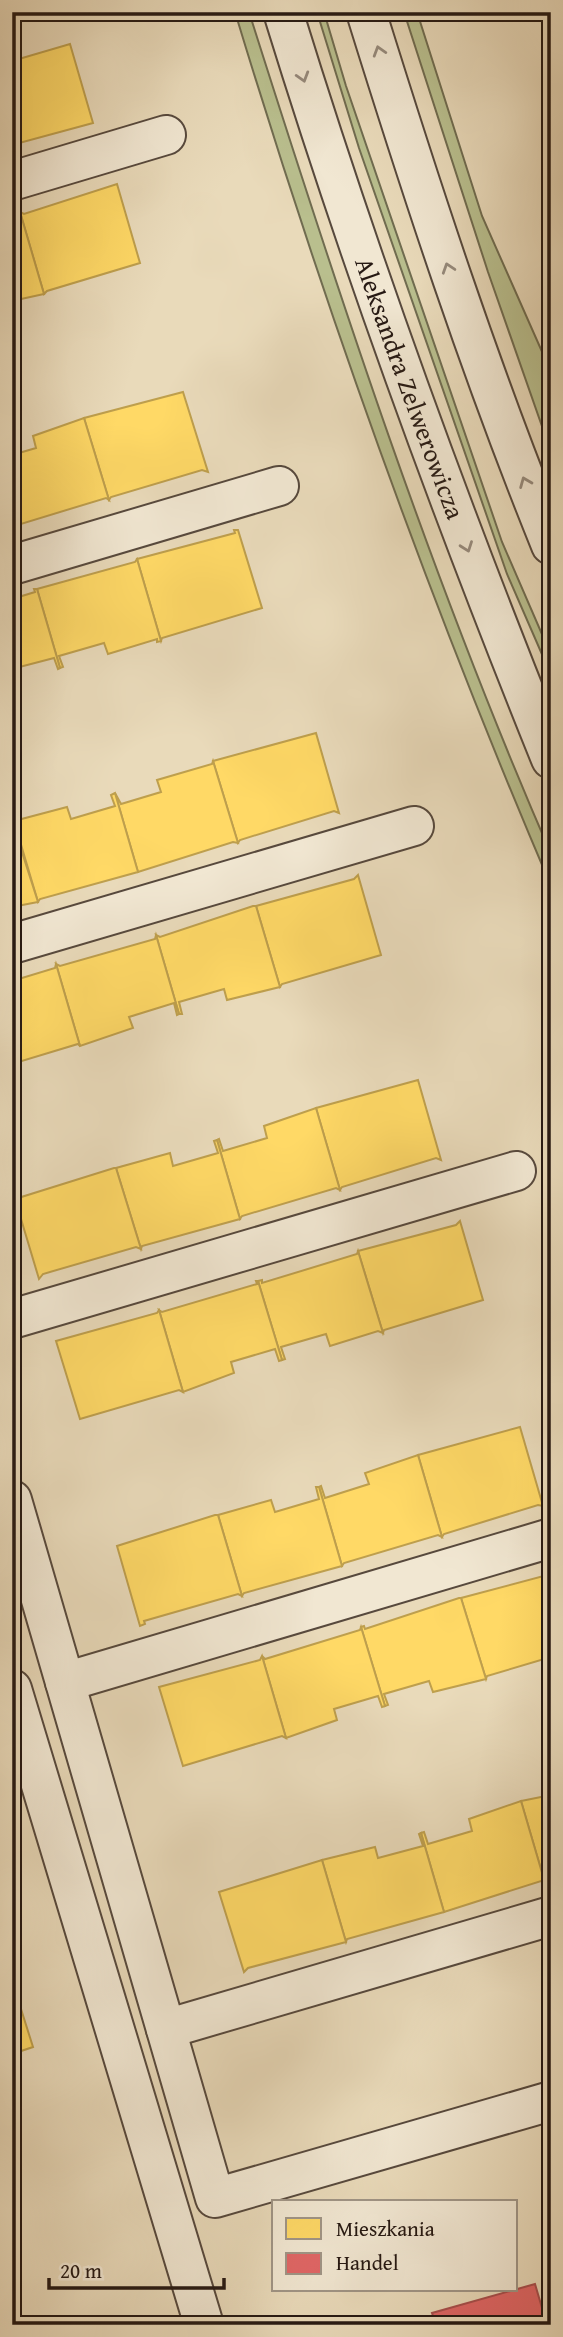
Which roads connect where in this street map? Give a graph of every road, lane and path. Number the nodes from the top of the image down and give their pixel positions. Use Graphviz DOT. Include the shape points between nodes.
graph roads {
  1 [pos="283,12"];
  2 [pos="366,12"];
  3 [pos="166,135"];
  4 [pos="12,181"];
  5 [pos="279,486"];
  6 [pos="551,545"];
  7 [pos="12,565"];
  8 [pos="551,759"];
  9 [pos="414,826"];
  10 [pos="12,944"];
  11 [pos="516,1171"];
  12 [pos="12,1319"];
  13 [pos="12,1500"];
  14 [pos="551,1538"];
  15 [pos="65,1682"];
  16 [pos="12,1689"];
  17 [pos="551,1916"];
  18 [pos="166,2029"];
  19 [pos="551,2101"];
  20 [pos="204,2325"];
  1 -- 8 [label="street, Aleksandra Zelwerowicza, one-way" via="416,412"];
  6 -- 2 [label="street, one-way" via="450,278"];
  3 -- 4 [label="street"];
  5 -- 7 [label="street"];
  9 -- 10 [label="street"];
  11 -- 12 [label="street"];
  13 -- 15 [label="street"];
  14 -- 15 [label="street"];
  15 -- 18 [label="street"];
  16 -- 20 [label="street"];
  17 -- 18 [label="street"];
  18 -- 19 [label="street" via="215,2198"];
}
